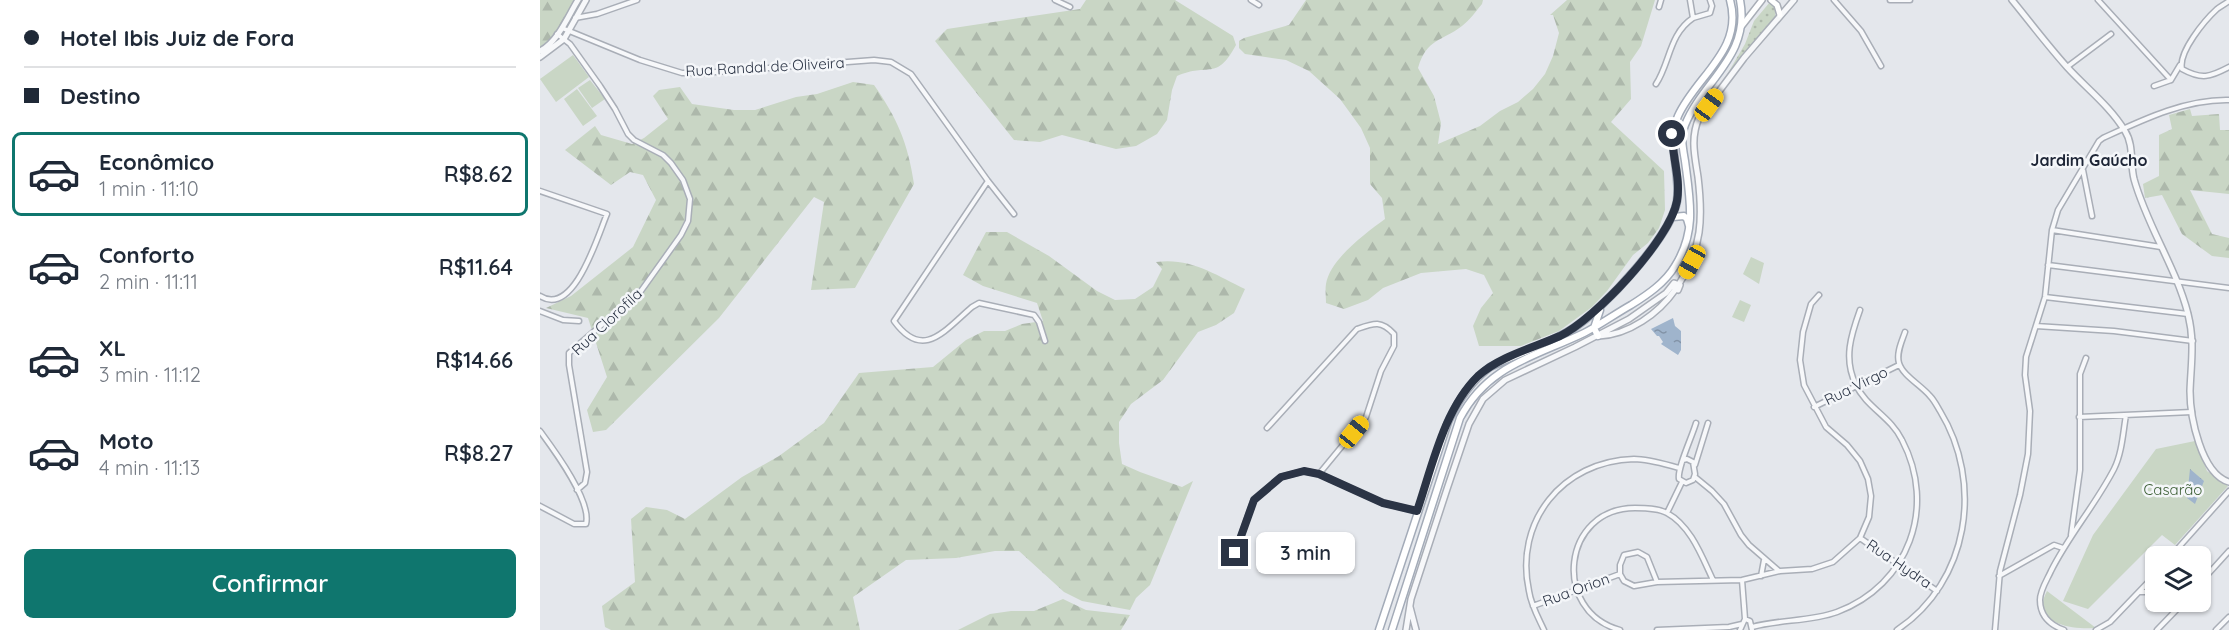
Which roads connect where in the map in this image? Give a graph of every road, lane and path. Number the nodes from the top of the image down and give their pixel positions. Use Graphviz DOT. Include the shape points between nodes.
graph roads {
  1 [pos="578,0"];
  2 [pos="586,0"];
  3 [pos="637,0"];
  4 [pos="1055,0"];
  5 [pos="1251,0"];
  6 [pos="1661,0"];
  7 [pos="1690,0"];
  8 [pos="1710,0"];
  9 [pos="1730,0"];
  10 [pos="1740,0"];
  11 [pos="1762,0"];
  12 [pos="1771,0"];
  13 [pos="1794,0"];
  14 [pos="1834,0"];
  15 [pos="1890,0"];
  16 [pos="1910,0"];
  17 [pos="2012,0"];
  18 [pos="2098,0"];
  19 [pos="2227,2"];
  20 [pos="1259,5"];
  21 [pos="1659,6"];
  22 [pos="1070,7"];
  23 [pos="1780,15"];
  24 [pos="575,18"];
  25 [pos="1693,18"];
  26 [pos="1742,27"];
  27 [pos="562,28"];
  28 [pos="569,31"];
  29 [pos="557,34"];
  30 [pos="2111,34"];
  31 [pos="564,39"];
  32 [pos="540,51"];
  33 [pos="540,57"];
  34 [pos="1881,66"];
  35 [pos="2067,67"];
  36 [pos="2181,67"];
  37 [pos="2229,67"];
  38 [pos="2171,80"];
  39 [pos="1656,84"];
  40 [pos="2154,86"];
  41 [pos="2229,100"];
  42 [pos="2124,128"];
  43 [pos="2082,169"];
  44 [pos="988,181"];
  45 [pos="540,191"];
  46 [pos="1014,214"];
  47 [pos="2092,216"];
  48 [pos="1672,217"];
  49 [pos="1689,229"];
  50 [pos="2052,230"];
  51 [pos="2163,248"];
  52 [pos="2048,265"];
  53 [pos="1668,277"];
  54 [pos="2179,284"];
  55 [pos="1675,286"];
  56 [pos="2229,288"];
  57 [pos="1819,295"];
  58 [pos="540,296"];
  59 [pos="2045,297"];
  60 [pos="1604,304"];
  61 [pos="1860,310"];
  62 [pos="540,311"];
  63 [pos="2188,314"];
  64 [pos="1629,319"];
  65 [pos="579,321"];
  66 [pos="2036,326"];
  67 [pos="1633,327"];
  68 [pos="1594,328"];
  69 [pos="1905,332"];
  70 [pos="1598,336"];
  71 [pos="1045,341"];
  72 [pos="2193,341"];
  73 [pos="2086,358"];
  74 [pos="1899,365"];
  75 [pos="1856,386"];
  76 [pos="1814,407"];
  77 [pos="2192,412"];
  78 [pos="2126,415"];
  79 [pos="2079,417"];
  80 [pos="1696,423"];
  81 [pos="1708,423"];
  82 [pos="1267,428"];
  83 [pos="540,431"];
  84 [pos="1683,460"];
  85 [pos="1695,466"];
  86 [pos="1679,468"];
  87 [pos="1319,474"];
  88 [pos="1695,477"];
  89 [pos="1682,482"];
  90 [pos="2229,482"];
  91 [pos="577,490"];
  92 [pos="2229,491"];
  93 [pos="540,506"];
  94 [pos="1417,511"];
  95 [pos="1667,513"];
  96 [pos="2071,536"];
  97 [pos="1860,538"];
  98 [pos="2180,546"];
  99 [pos="2063,548"];
  100 [pos="2229,551"];
  101 [pos="1235,553"];
  102 [pos="1764,559"];
  103 [pos="1899,564"];
  104 [pos="1779,571"];
  105 [pos="2211,571"];
  106 [pos="1620,574"];
  107 [pos="1761,576"];
  108 [pos="2000,576"];
  109 [pos="1713,580"];
  110 [pos="1742,580"];
  111 [pos="1658,582"];
  112 [pos="2145,586"];
  113 [pos="1578,590"];
  114 [pos="1937,591"];
  115 [pos="2140,592"];
  116 [pos="2145,592"];
  117 [pos="1409,606"];
  118 [pos="1533,606"];
  119 [pos="2174,612"];
  120 [pos="2229,617"];
  121 [pos="1744,621"];
  122 [pos="1729,627"];
  123 [pos="1752,629"];
  124 [pos="1379,630"];
  125 [pos="1392,630"];
  126 [pos="1406,630"];
  127 [pos="1416,630"];
  128 [pos="1544,630"];
  129 [pos="1620,630"];
  130 [pos="1658,630"];
  131 [pos="1734,630"];
  132 [pos="1740,630"];
  133 [pos="1897,630"];
  134 [pos="1995,630"];
  135 [pos="2064,630"];
  136 [pos="2096,630"];
  137 [pos="2157,630"];
  138 [pos="2216,630"];
  1 -- 27 [label="street"];
  2 -- 24 [label="street"];
  3 -- 24 [label="street"];
  4 -- 22 [label="street"];
  5 -- 20 [label="street"];
  6 -- 21 [label="street"];
  7 -- 25 [label="street"];
  8 -- 25 [label="street" via="1710,13"];
  9 -- 48 [label="main road" via="1728,44 1685,103 1674,126 1672,144 1678,186"];
  10 -- 26 [label="main road"];
  11 -- 26 [label="main road"];
  12 -- 23 [label="main road"];
  13 -- 23 [label="street"];
  14 -- 34 [label="street" via="1861,31"];
  15 -- 16 [label="street"];
  17 -- 35 [label="street"];
  18 -- 38 [label="street"];
  19 -- 36 [label="street" via="2200,27"];
  23 -- 55 [label="street" via="1696,125 1694,148 1701,228 1692,262"];
  24 -- 28 [label="street"];
  25 -- 39 [label="street" via="1674,40"];
  26 -- 49 [label="main road" via="1734,52 1683,130"];
  27 -- 28 [label="street, Rua Randal de Oliveira"];
  27 -- 29 [label="street"];
  28 -- 31 [label="street"];
  28 -- 44 [label="street, Rua Randal de Oliveira" via="682,73 891,62 911,74"];
  29 -- 31 [label="street, Rua Clorofila"];
  29 -- 32 [label="street"];
  30 -- 35 [label="street"];
  31 -- 33 [label="street"];
  31 -- 91 [label="street, Rua Clorofila" via="605,93 628,134 671,163 690,199 688,221 681,235 640,291 569,353 588,472 585,483"];
  35 -- 42 [label="street"];
  36 -- 37 [label="street" via="2192,75 2210,77"];
  36 -- 38 [label="street"];
  38 -- 40 [label="street"];
  41 -- 42 [label="street" via="2189,105"];
  42 -- 43 [label="street" via="2099,141"];
  42 -- 51 [label="street" via="2139,196"];
  43 -- 47 [label="street"];
  43 -- 50 [label="street" via="2058,210"];
  44 -- 46 [label="street, Rua Randal de Oliveira"];
  44 -- 71 [label="street" via="894,321 908,337 924,342 979,303 1034,315"];
  45 -- 58 [label="street" via="606,214 577,282 555,299"];
  48 -- 49 [label="main road" via="1686,217"];
  48 -- 60 [label="main road" via="1660,238"];
  49 -- 53 [label="main road" via="1683,253"];
  50 -- 51 [label="street"];
  50 -- 52 [label="street"];
  51 -- 54 [label="street"];
  52 -- 54 [label="street"];
  52 -- 59 [label="street"];
  53 -- 55 [label="street"];
  53 -- 68 [label="main road"];
  54 -- 56 [label="street"];
  54 -- 63 [label="street"];
  55 -- 64 [label="street"];
  55 -- 67 [label="street" via="1659,308"];
  57 -- 76 [label="street" via="1811,304 1800,360 1804,386"];
  59 -- 63 [label="street"];
  59 -- 66 [label="street"];
  60 -- 68 [label="main road"];
  60 -- 94 [label="main road" via="1571,330 1490,368 1472,382 1448,422"];
  61 -- 75 [label="street" via="1848,351"];
  62 -- 65 [label="street" via="563,320"];
  63 -- 72 [label="street"];
  64 -- 67 [label="street"];
  64 -- 70 [label="street"];
  66 -- 72 [label="street"];
  66 -- 108 [label="street" via="2026,357 2028,454"];
  67 -- 70 [label="street"];
  68 -- 70 [label="main road"];
  68 -- 125 [label="main road" via="1499,372 1466,406"];
  69 -- 74 [label="street"];
  70 -- 117 [label="street" via="1505,380 1479,404 1468,424"];
  72 -- 77 [label="street"];
  73 -- 79 [label="street" via="2080,374"];
  74 -- 75 [label="street, Rua Virgo"];
  74 -- 114 [label="street" via="1931,397 1941,413 1963,473 1962,536 1948,575"];
  75 -- 76 [label="street, Rua Virgo"];
  75 -- 103 [label="street" via="1902,439 1917,481 1914,529"];
  76 -- 97 [label="street" via="1826,427 1860,461 1868,480 1869,517"];
  77 -- 78 [label="street"];
  77 -- 90 [label="street" via="2212,471"];
  78 -- 79 [label="street"];
  78 -- 96 [label="street" via="2115,467"];
  79 -- 96 [label="street" via="2080,470"];
  80 -- 84 [label="street"];
  81 -- 85 [label="street"];
  82 -- 87 [label="street" via="1357,329 1373,323 1387,326 1394,334 1394,346 1366,417"];
  83 -- 91 [label="street"];
  84 -- 85 [label="street" via="1691,460"];
  84 -- 86 [label="street"];
  85 -- 88 [label="street"];
  86 -- 89 [label="street"];
  86 -- 118 [label="street" via="1634,459 1593,468 1564,484 1544,504 1532,526 1526,571"];
  87 -- 94 [label="street" via="1383,503"];
  87 -- 101 [label="street" via="1304,471 1281,477 1254,500"];
  88 -- 89 [label="street"];
  88 -- 102 [label="street" via="1724,504 1741,535"];
  89 -- 95 [label="street"];
  91 -- 93 [label="street" via="588,516 586,524 574,524"];
  92 -- 98 [label="street"];
  94 -- 124 [label="main road"];
  95 -- 109 [label="street" via="1690,535"];
  95 -- 113 [label="street" via="1627,508 1597,522 1584,534 1573,560"];
  96 -- 99 [label="street"];
  97 -- 103 [label="street, Rua Hydra"];
  97 -- 104 [label="street" via="1833,562 1812,569"];
  99 -- 108 [label="street" via="2054,545"];
  99 -- 135 [label="street" via="2039,598 2048,622"];
  100 -- 105 [label="street"];
  102 -- 104 [label="street"];
  102 -- 107 [label="street"];
  103 -- 114 [label="street, Rua Hydra"];
  103 -- 123 [label="street" via="1871,593 1838,612"];
  104 -- 107 [label="street"];
  106 -- 111 [label="street" via="1634,586"];
  106 -- 111 [label="street" via="1624,555 1638,552 1647,556"];
  106 -- 113 [label="street, Rua Orion"];
  107 -- 110 [label="street"];
  108 -- 134 [label="street"];
  109 -- 110 [label="street"];
  109 -- 111 [label="street"];
  110 -- 121 [label="street"];
  112 -- 115 [label="street"];
  113 -- 118 [label="street, Rua Orion"];
  113 -- 129 [label="street" via="1597,619"];
  114 -- 133 [label="street"];
  115 -- 116 [label="street"];
  115 -- 136 [label="street" via="2110,622"];
  117 -- 126 [label="street"];
  117 -- 127 [label="street"];
  118 -- 128 [label="street"];
  119 -- 137 [label="street"];
  120 -- 138 [label="street"];
  121 -- 122 [label="street"];
  121 -- 123 [label="street" via="1750,621"];
  121 -- 132 [label="street"];
  122 -- 130 [label="street"];
  122 -- 131 [label="street"];
}
